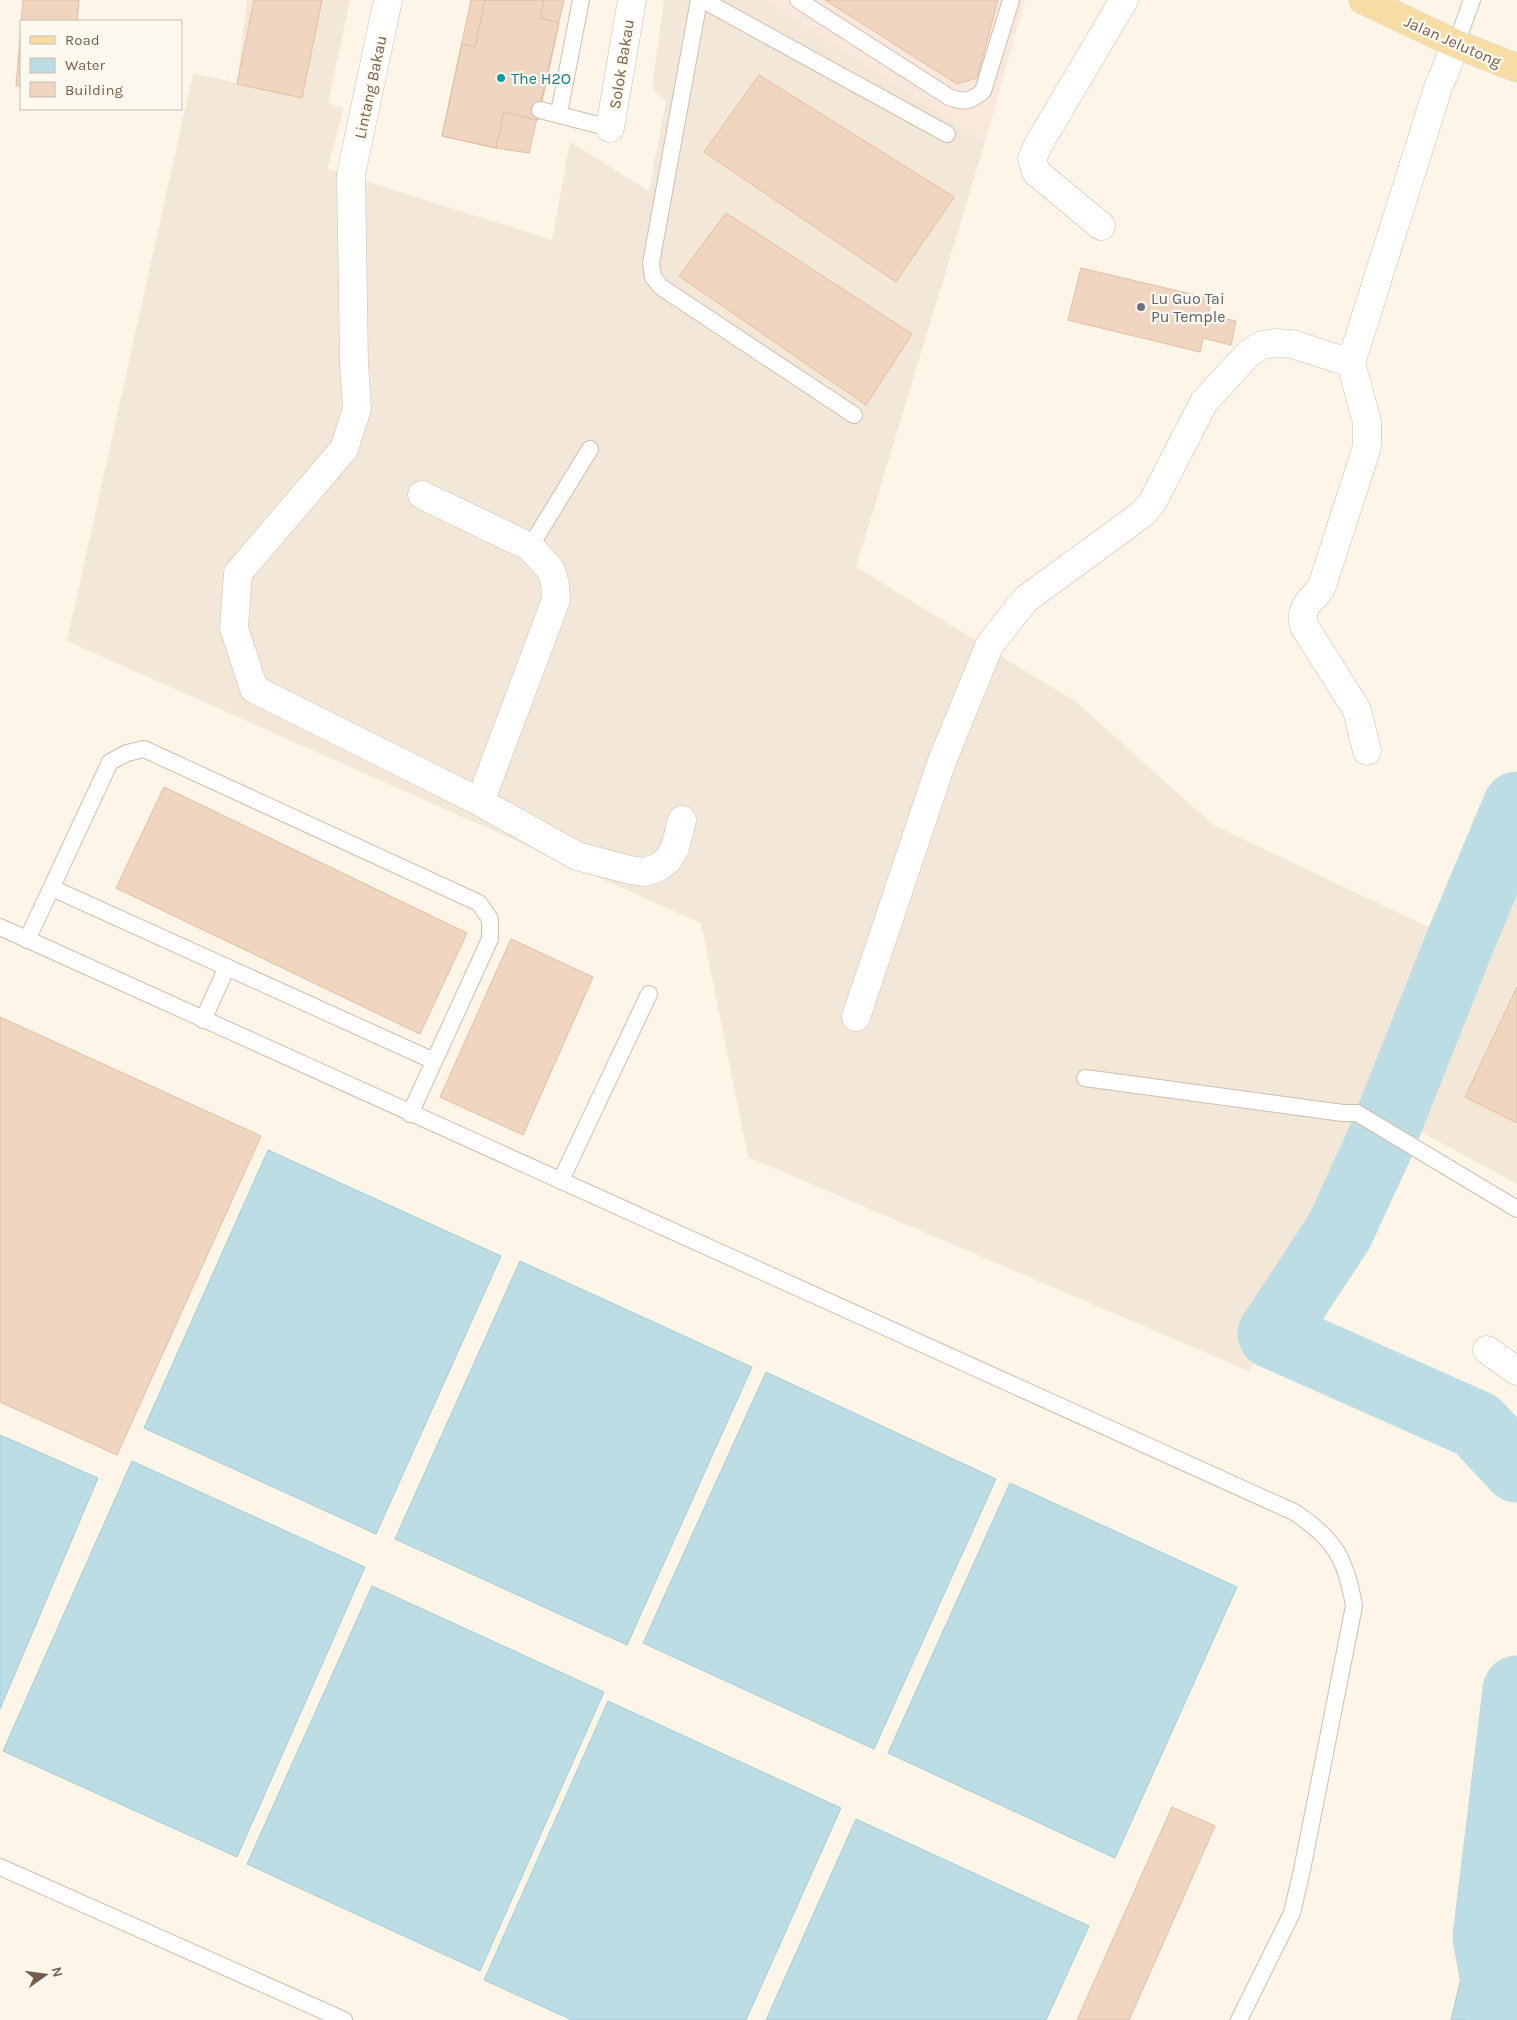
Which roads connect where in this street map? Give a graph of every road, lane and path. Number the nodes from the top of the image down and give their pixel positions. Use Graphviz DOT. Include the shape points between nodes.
graph roads {
  1 [pos="388,0"];
  2 [pos="581,0"];
  3 [pos="632,0"];
  4 [pos="699,0"];
  5 [pos="703,0"];
  6 [pos="798,0"];
  7 [pos="1012,0"];
  8 [pos="1124,0"];
  9 [pos="1363,0"];
  10 [pos="1472,0"];
  11 [pos="1456,44"];
  12 [pos="1517,68"];
  13 [pos="540,110"];
  14 [pos="559,113"];
  15 [pos="610,128"];
  16 [pos="947,134"];
  17 [pos="1101,226"];
  18 [pos="1351,364"];
  19 [pos="854,415"];
  20 [pos="590,448"];
  21 [pos="422,495"];
  22 [pos="530,547"];
  23 [pos="1367,751"];
  24 [pos="480,802"];
  25 [pos="682,820"];
  26 [pos="52,888"];
  27 [pos="0,927"];
  28 [pos="27,940"];
  29 [pos="227,967"];
  30 [pos="648,994"];
  31 [pos="856,1016"];
  32 [pos="203,1020"];
  33 [pos="434,1061"];
  34 [pos="1085,1078"];
  35 [pos="410,1114"];
  36 [pos="561,1180"];
  37 [pos="1517,1209"];
  38 [pos="1487,1350"];
  39 [pos="1517,1370"];
  40 [pos="0,1867"];
  41 [pos="344,2020"];
  42 [pos="1239,2020"];
  1 -- 24 [label="street, Lintang Bakau" via="351,174 354,363 358,410 344,449 238,573 234,628 254,689"];
  2 -- 14 [label="lane"];
  3 -- 15 [label="street, Solok Bakau"];
  4 -- 19 [label="lane" via="651,263 653,277 660,287"];
  5 -- 16 [label="lane"];
  6 -- 7 [label="lane" via="948,97 961,102 974,99 983,91"];
  8 -- 17 [label="street" via="1032,159 1036,172"];
  9 -- 11 [label="main road, Jalan Jelutong"];
  10 -- 11 [label="lane"];
  11 -- 12 [label="main road, Jalan Jelutong"];
  11 -- 18 [label="street" via="1438,88"];
  13 -- 14 [label="lane"];
  14 -- 15 [label="lane"];
  18 -- 23 [label="street" via="1367,422 1367,447 1320,589 1301,616 1304,626 1357,710"];
  18 -- 31 [label="street" via="1292,344 1262,345 1249,353 1204,402 1152,503 1141,515 1026,599 990,644 942,761"];
  20 -- 22 [label="lane"];
  21 -- 22 [label="street"];
  22 -- 24 [label="street" via="551,570 556,584 556,600"];
  24 -- 25 [label="street, Lintang Bakau" via="577,856 644,872 668,860 675,848"];
  26 -- 28 [label="lane"];
  26 -- 29 [label="lane"];
  26 -- 33 [label="lane" via="110,762 127,752 144,749 479,903 490,918 490,939"];
  27 -- 28 [label="lane"];
  28 -- 32 [label="lane"];
  29 -- 32 [label="lane"];
  29 -- 33 [label="lane"];
  30 -- 36 [label="lane"];
  32 -- 35 [label="lane"];
  33 -- 35 [label="lane"];
  34 -- 37 [label="lane" via="1357,1113"];
  35 -- 36 [label="lane"];
  36 -- 42 [label="lane" via="1294,1512 1316,1526 1336,1548 1349,1578 1354,1606 1302,1870 1292,1912"];
  38 -- 39 [label="street"];
  40 -- 41 [label="lane"];
}
